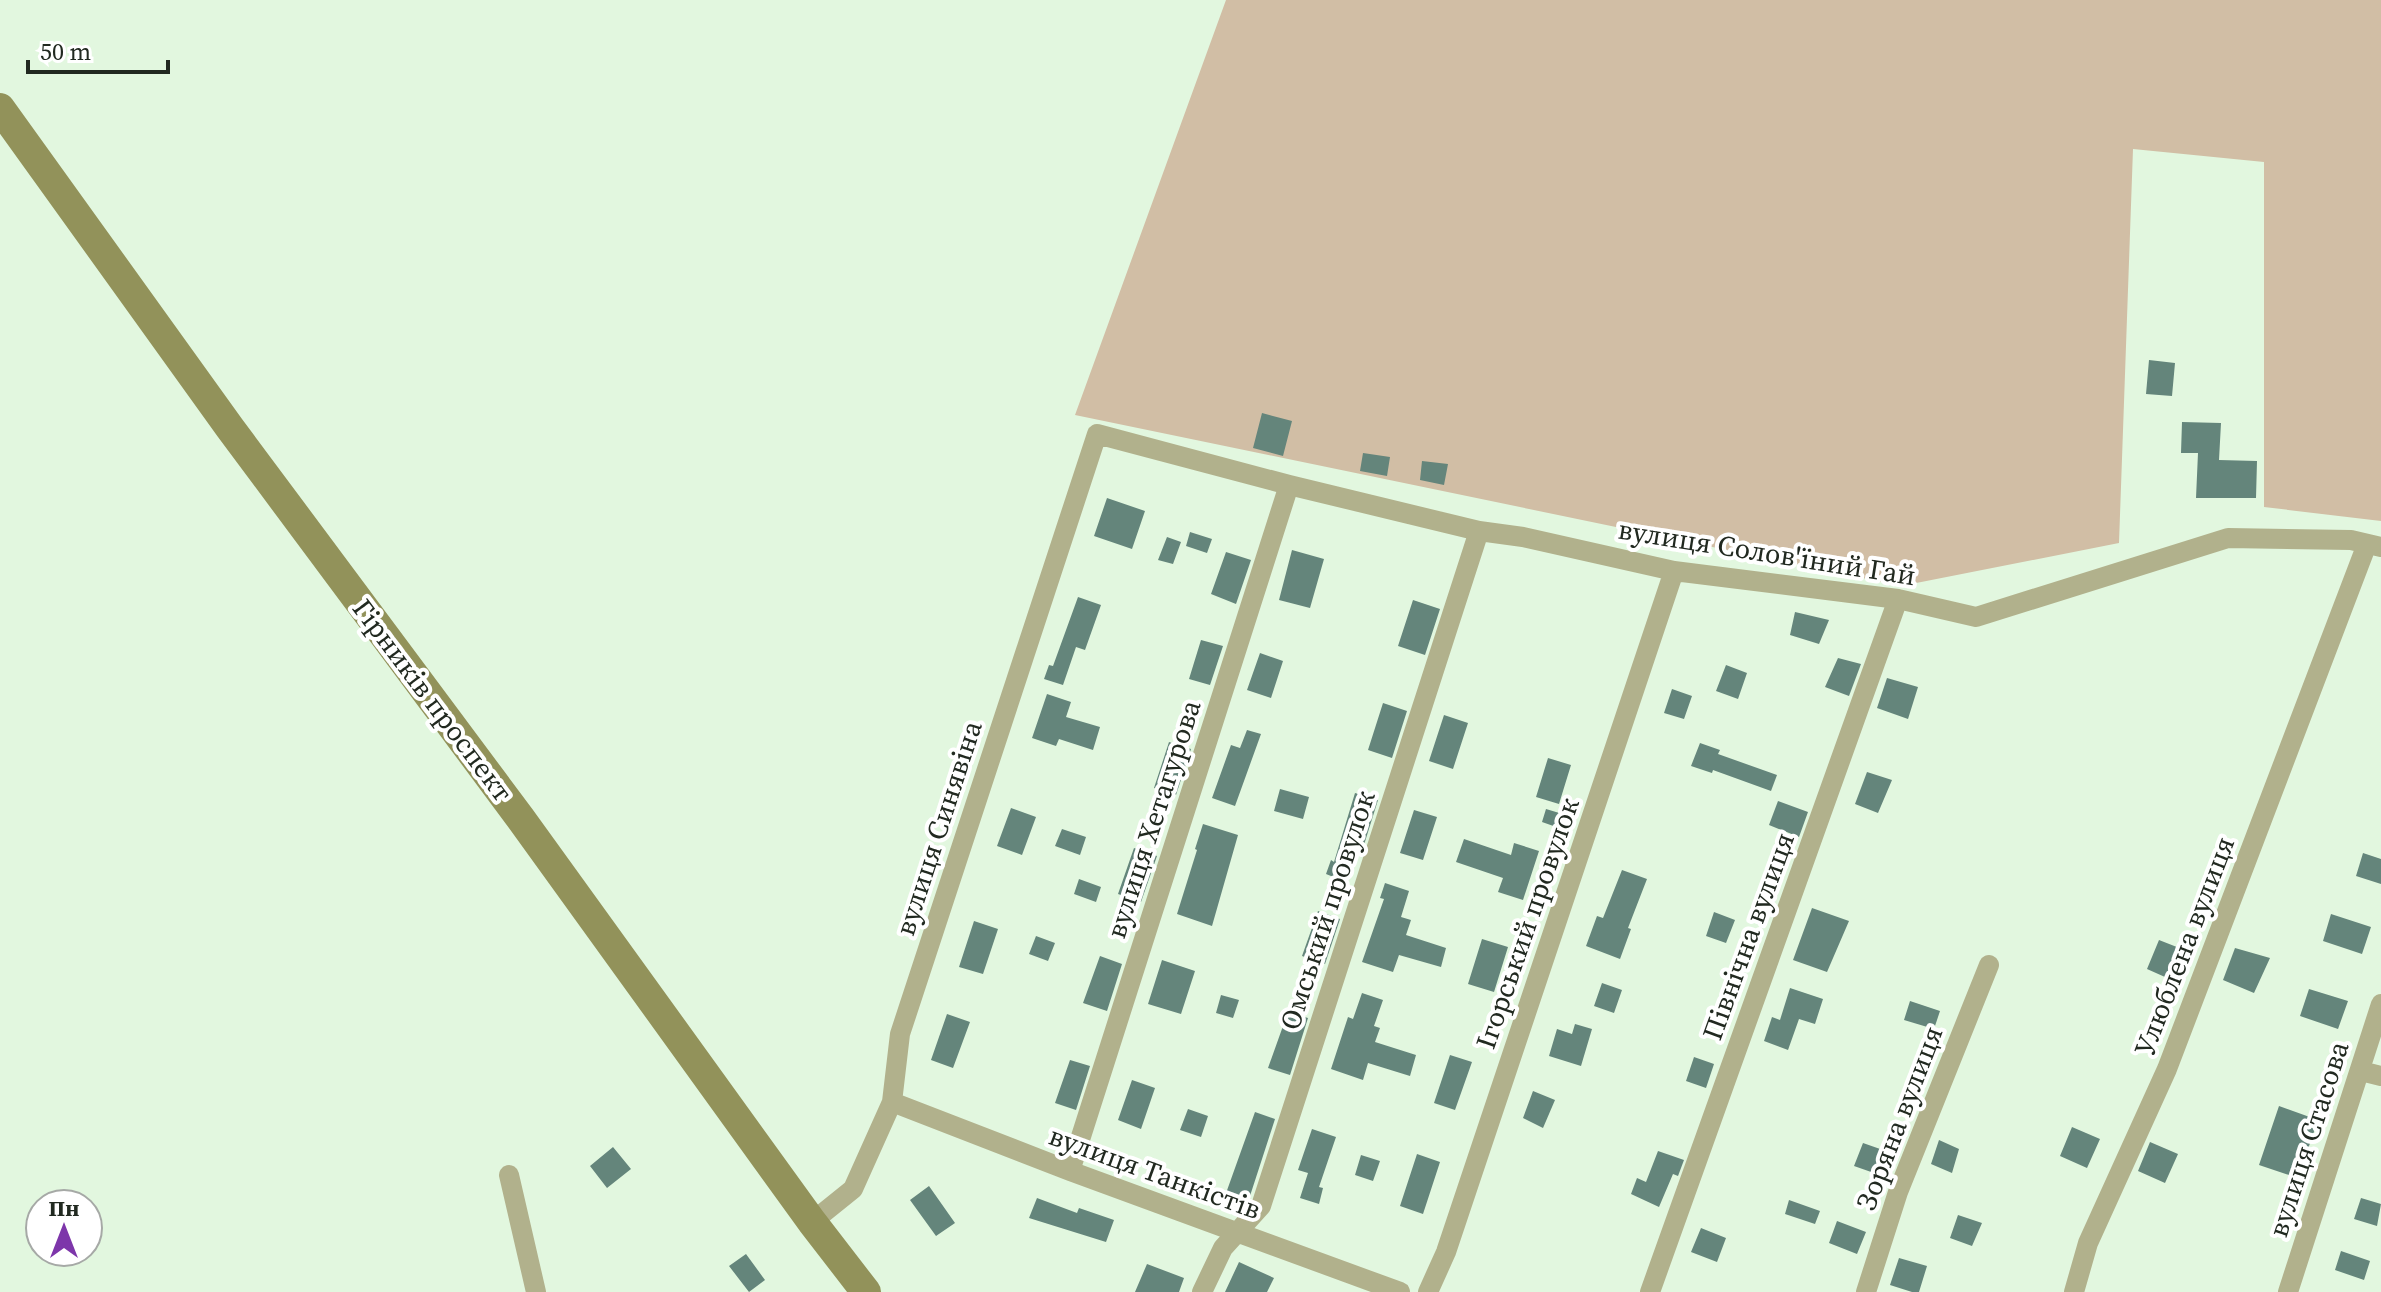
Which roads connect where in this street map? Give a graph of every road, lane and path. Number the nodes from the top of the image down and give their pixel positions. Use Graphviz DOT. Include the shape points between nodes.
graph roads {
  1 [pos="0,108"];
  2 [pos="1097,434"];
  3 [pos="1289,485"];
  4 [pos="1479,531"];
  5 [pos="2374,546"];
  6 [pos="1674,571"];
  7 [pos="1898,599"];
  8 [pos="1989,965"];
  9 [pos="2381,1004"];
  10 [pos="2371,1073"];
  11 [pos="892,1102"];
  12 [pos="1070,1171"];
  13 [pos="509,1175"];
  14 [pos="812,1222"];
  15 [pos="1238,1232"];
  16 [pos="536,1292"];
  17 [pos="866,1292"];
  18 [pos="1202,1292"];
  19 [pos="1400,1292"];
  20 [pos="1428,1292"];
  21 [pos="1650,1292"];
  22 [pos="1866,1292"];
  23 [pos="2074,1292"];
  24 [pos="2288,1292"];
  1 -- 14 [label="main road, Гірників проспект"];
  2 -- 3 [label="street, вулиця Солов'їний Гай"];
  2 -- 11 [label="street, вулиця Синявіна" via="900,1034"];
  3 -- 4 [label="street, вулиця Солов'їний Гай"];
  3 -- 12 [label="street, вулиця Хетагурова"];
  4 -- 6 [label="street, вулиця Солов'їний Гай"];
  4 -- 15 [label="street, Омський провулок" via="1261,1206"];
  5 -- 7 [label="street, вулиця Солов'їний Гай" via="2351,540 2228,538 1976,617"];
  5 -- 23 [label="street, Улюблена вулиця" via="2339,616 2167,1069 2088,1243"];
  6 -- 7 [label="street, вулиця Солов'їний Гай"];
  6 -- 20 [label="street, Ігорський провулок" via="1452,1237"];
  7 -- 21 [label="street, Північна вулиця"];
  8 -- 22 [label="street, Зоряна вулиця" via="1898,1192"];
  9 -- 10 [label="street, вулиця Стасова"];
  10 -- 24 [label="street, вулиця Стасова"];
  11 -- 12 [label="street, вулиця Танкістів"];
  11 -- 14 [label="street, вулиця Синявіна" via="853,1189"];
  12 -- 15 [label="street, вулиця Танкістів"];
  13 -- 16 [label="street"];
  14 -- 17 [label="main road, Гірників проспект"];
  15 -- 18 [label="street, Омський провулок" via="1223,1248"];
  15 -- 19 [label="street, вулиця Танкістів"];
}
